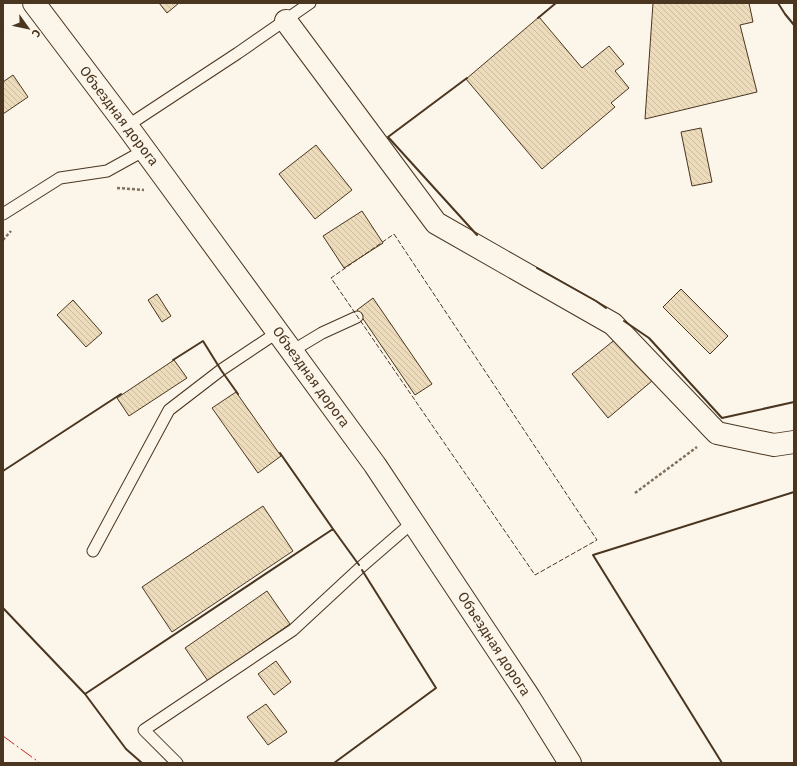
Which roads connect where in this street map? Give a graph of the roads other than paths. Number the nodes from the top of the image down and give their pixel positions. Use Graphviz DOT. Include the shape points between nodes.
graph roads {
  1 [pos="34,3"];
  2 [pos="310,3"];
  3 [pos="286,21"];
  4 [pos="127,126"];
  5 [pos="145,150"];
  6 [pos="3,214"];
  7 [pos="357,316"];
  8 [pos="278,332"];
  9 [pos="292,351"];
  10 [pos="794,442"];
  11 [pos="413,522"];
  12 [pos="93,551"];
  13 [pos="177,763"];
  14 [pos="570,763"];
  1 -- 4 [label="main road, Объездная дорога"];
  2 -- 3 [label="lane"];
  3 -- 4 [label="lane"];
  3 -- 10 [label="main road" via="436,223 613,324 717,433 774,445"];
  4 -- 5 [label="main road, Объездная дорога"];
  5 -- 6 [label="lane" via="107,171 60,178"];
  5 -- 8 [label="main road, Объездная дорога"];
  7 -- 9 [label="lane"];
  8 -- 9 [label="main road, Объездная дорога"];
  8 -- 12 [label="lane" via="221,370 169,410"];
  9 -- 11 [label="main road, Объездная дорога"];
  11 -- 13 [label="lane" via="293,630 144,730"];
  11 -- 14 [label="main road, Объездная дорога"];
}
